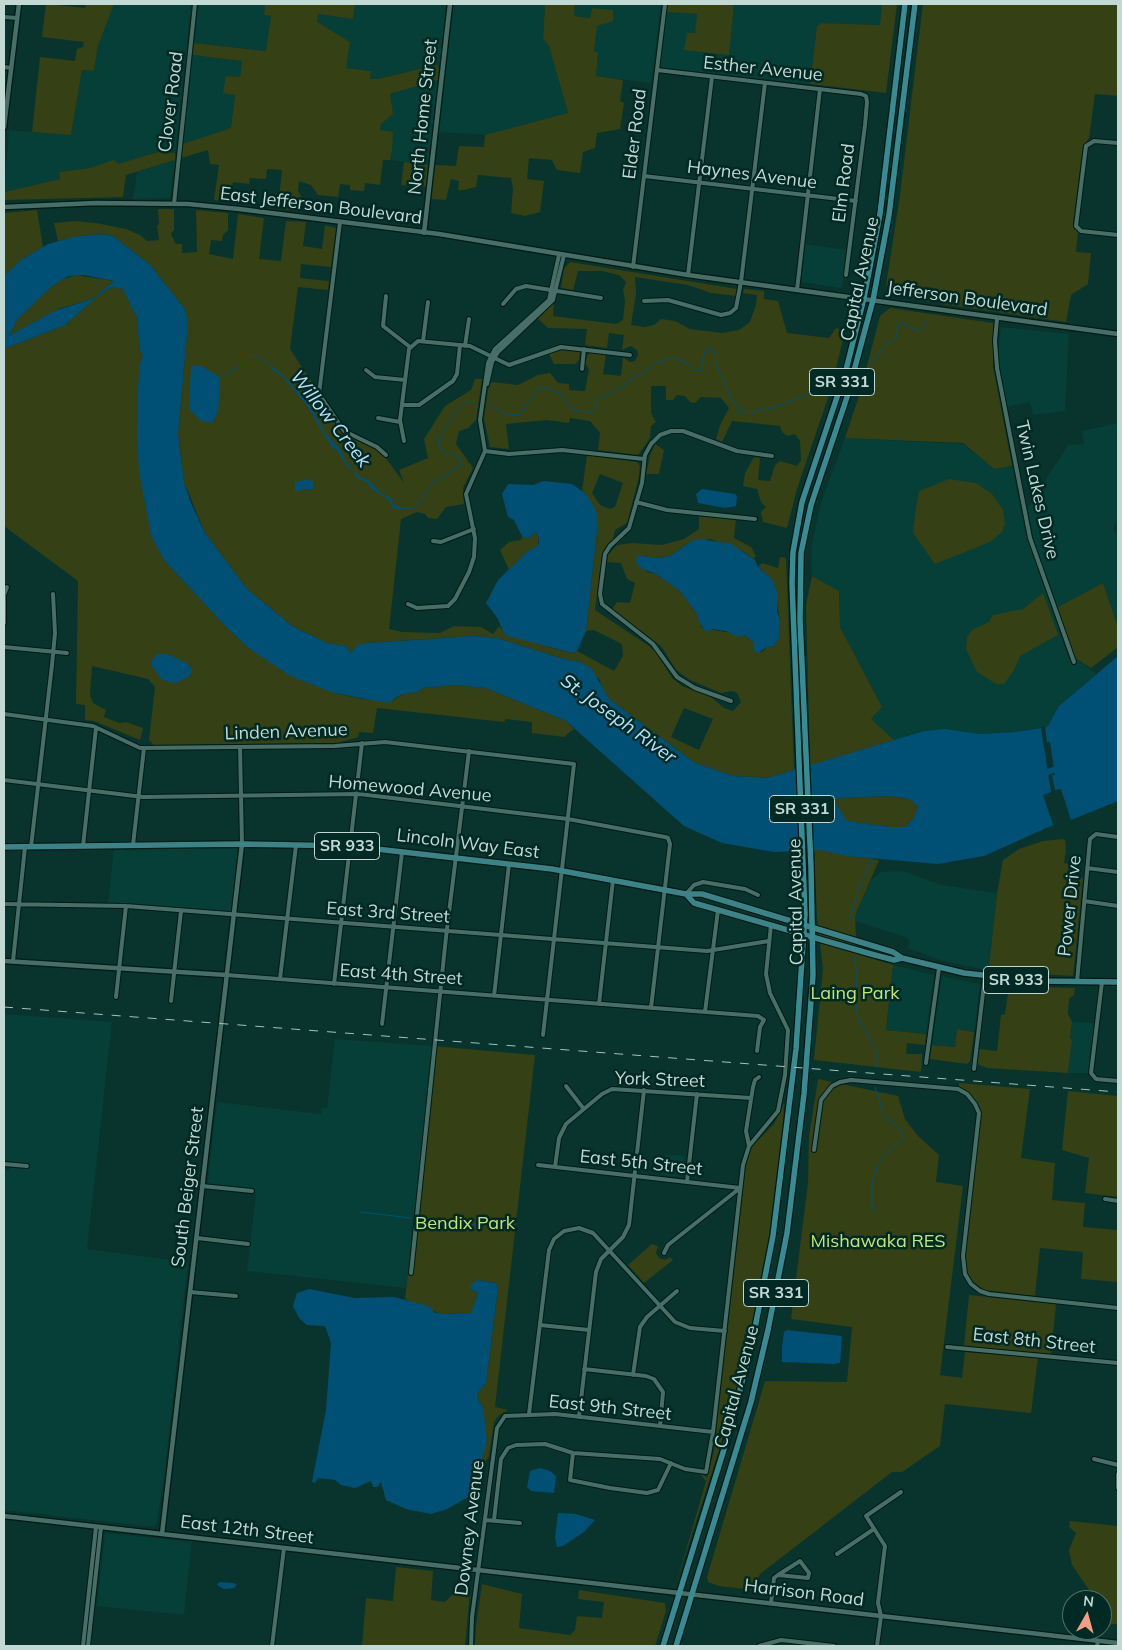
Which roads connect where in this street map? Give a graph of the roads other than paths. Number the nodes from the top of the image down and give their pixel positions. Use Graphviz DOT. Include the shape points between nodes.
graph roads {
  1 [pos="19,4"];
  2 [pos="196,4"];
  3 [pos="450,4"];
  4 [pos="665,4"];
  5 [pos="905,4"];
  6 [pos="915,4"];
  7 [pos="4,17"];
  8 [pos="17,18"];
  9 [pos="4,67"];
  10 [pos="11,68"];
  11 [pos="657,70"];
  12 [pos="712,77"];
  13 [pos="765,83"];
  14 [pos="820,89"];
  15 [pos="866,96"];
  16 [pos="4,116"];
  17 [pos="4,126"];
  18 [pos="1118,143"];
  19 [pos="644,176"];
  20 [pos="699,182"];
  21 [pos="753,188"];
  22 [pos="807,195"];
  23 [pos="856,201"];
  24 [pos="174,204"];
  25 [pos="4,207"];
  26 [pos="340,222"];
  27 [pos="424,232"];
  28 [pos="1118,235"];
  29 [pos="561,255"];
  30 [pos="633,267"];
  31 [pos="688,275"];
  32 [pos="846,275"];
  33 [pos="741,282"];
  34 [pos="555,290"];
  35 [pos="796,290"];
  36 [pos="386,296"];
  37 [pos="602,298"];
  38 [pos="864,298"];
  39 [pos="873,300"];
  40 [pos="644,301"];
  41 [pos="428,302"];
  42 [pos="503,304"];
  43 [pos="469,319"];
  44 [pos="997,319"];
  45 [pos="1118,334"];
  46 [pos="423,341"];
  47 [pos="463,345"];
  48 [pos="410,347"];
  49 [pos="584,349"];
  50 [pos="630,354"];
  51 [pos="492,358"];
  52 [pos="582,368"];
  53 [pos="366,370"];
  54 [pos="405,380"];
  55 [pos="402,405"];
  56 [pos="378,418"];
  57 [pos="400,422"];
  58 [pos="404,441"];
  59 [pos="485,451"];
  60 [pos="386,455"];
  61 [pos="772,456"];
  62 [pos="644,459"];
  63 [pos="636,502"];
  64 [pos="755,519"];
  65 [pos="474,529"];
  66 [pos="433,541"];
  67 [pos="7,587"];
  68 [pos="53,594"];
  69 [pos="4,596"];
  70 [pos="408,604"];
  71 [pos="4,623"];
  72 [pos="4,647"];
  73 [pos="53,652"];
  74 [pos="67,653"];
  75 [pos="1074,662"];
  76 [pos="731,701"];
  77 [pos="4,714"];
  78 [pos="46,719"];
  79 [pos="96,728"];
  80 [pos="362,743"];
  81 [pos="144,748"];
  82 [pos="240,748"];
  83 [pos="469,751"];
  84 [pos="803,759"];
  85 [pos="4,780"];
  86 [pos="39,784"];
  87 [pos="89,791"];
  88 [pos="356,794"];
  89 [pos="242,795"];
  90 [pos="139,796"];
  91 [pos="462,807"];
  92 [pos="568,819"];
  93 [pos="1118,837"];
  94 [pos="242,844"];
  95 [pos="296,845"];
  96 [pos="83,846"];
  97 [pos="133,846"];
  98 [pos="350,846"];
  99 [pos="4,847"];
  100 [pos="28,847"];
  101 [pos="402,852"];
  102 [pos="456,858"];
  103 [pos="509,864"];
  104 [pos="1087,868"];
  105 [pos="562,870"];
  106 [pos="1118,872"];
  107 [pos="613,880"];
  108 [pos="664,890"];
  109 [pos="686,894"];
  110 [pos="758,895"];
  111 [pos="1084,901"];
  112 [pos="4,904"];
  113 [pos="19,904"];
  114 [pos="126,906"];
  115 [pos="1118,906"];
  116 [pos="181,910"];
  117 [pos="718,910"];
  118 [pos="233,915"];
  119 [pos="287,919"];
  120 [pos="341,923"];
  121 [pos="771,925"];
  122 [pos="804,926"];
  123 [pos="394,927"];
  124 [pos="812,929"];
  125 [pos="447,931"];
  126 [pos="804,934"];
  127 [pos="500,935"];
  128 [pos="812,936"];
  129 [pos="554,939"];
  130 [pos="770,941"];
  131 [pos="606,943"];
  132 [pos="658,947"];
  133 [pos="713,950"];
  134 [pos="902,958"];
  135 [pos="4,960"];
  136 [pos="13,961"];
  137 [pos="119,967"];
  138 [pos="939,968"];
  139 [pos="173,971"];
  140 [pos="227,975"];
  141 [pos="985,976"];
  142 [pos="280,980"];
  143 [pos="1077,982"];
  144 [pos="1102,982"];
  145 [pos="1118,982"];
  146 [pos="334,984"];
  147 [pos="387,988"];
  148 [pos="440,992"];
  149 [pos="494,996"];
  150 [pos="116,997"];
  151 [pos="547,1000"];
  152 [pos="171,1001"];
  153 [pos="599,1004"];
  154 [pos="651,1008"];
  155 [pos="706,1012"];
  156 [pos="382,1024"];
  157 [pos="543,1035"];
  158 [pos="757,1050"];
  159 [pos="926,1063"];
  160 [pos="974,1069"];
  161 [pos="759,1077"];
  162 [pos="1118,1081"];
  163 [pos="566,1086"];
  164 [pos="644,1090"];
  165 [pos="697,1094"];
  166 [pos="751,1098"];
  167 [pos="583,1108"];
  168 [pos="749,1146"];
  169 [pos="814,1150"];
  170 [pos="4,1164"];
  171 [pos="538,1165"];
  172 [pos="27,1166"];
  173 [pos="555,1167"];
  174 [pos="634,1176"];
  175 [pos="687,1182"];
  176 [pos="202,1186"];
  177 [pos="740,1188"];
  178 [pos="252,1190"];
  179 [pos="1105,1199"];
  180 [pos="1118,1201"];
  181 [pos="197,1238"];
  182 [pos="248,1244"];
  183 [pos="610,1250"];
  184 [pos="664,1253"];
  185 [pos="411,1273"];
  186 [pos="677,1290"];
  187 [pos="190,1292"];
  188 [pos="236,1296"];
  189 [pos="659,1307"];
  190 [pos="1118,1308"];
  191 [pos="540,1325"];
  192 [pos="589,1330"];
  193 [pos="724,1331"];
  194 [pos="947,1347"];
  195 [pos="1118,1363"];
  196 [pos="584,1369"];
  197 [pos="633,1374"];
  198 [pos="529,1414"];
  199 [pos="505,1416"];
  200 [pos="578,1417"];
  201 [pos="660,1426"];
  202 [pos="713,1432"];
  203 [pos="574,1453"];
  204 [pos="1094,1459"];
  205 [pos="671,1463"];
  206 [pos="1118,1465"];
  207 [pos="1118,1474"];
  208 [pos="1118,1488"];
  209 [pos="901,1492"];
  210 [pos="4,1516"];
  211 [pos="485,1520"];
  212 [pos="494,1520"];
  213 [pos="520,1523"];
  214 [pos="99,1527"];
  215 [pos="874,1529"];
  216 [pos="162,1534"];
  217 [pos="284,1548"];
  218 [pos="837,1554"];
  219 [pos="478,1570"];
  220 [pos="487,1571"];
  221 [pos="778,1575"];
  222 [pos="680,1593"];
  223 [pos="693,1594"];
  224 [pos="771,1603"];
  225 [pos="881,1616"];
  226 [pos="1118,1643"];
  227 [pos="1098,1644"];
  228 [pos="812,1645"];
  229 [pos="83,1646"];
  230 [pos="88,1646"];
  231 [pos="272,1646"];
  232 [pos="471,1646"];
  233 [pos="664,1646"];
  234 [pos="676,1646"];
  235 [pos="759,1646"];
  236 [pos="834,1646"];
  237 [pos="877,1646"];
  1 -- 8 [label="street"];
  2 -- 24 [label="street, Clover Road"];
  3 -- 27 [label="street, North Home Street"];
  4 -- 11 [label="street, Elder Road"];
  5 -- 38 [label="highway, Capital Avenue / SR 331" via="880,214"];
  6 -- 39 [label="highway, Capital Avenue / SR 331" via="889,215"];
  7 -- 8 [label="street"];
  8 -- 10 [label="street"];
  9 -- 10 [label="street"];
  10 -- 16 [label="street"];
  11 -- 12 [label="street, Esther Avenue"];
  11 -- 19 [label="street, Elder Road"];
  12 -- 13 [label="street, Esther Avenue"];
  12 -- 20 [label="street"];
  13 -- 14 [label="street, Esther Avenue"];
  13 -- 21 [label="street"];
  14 -- 15 [label="street, Esther Avenue"];
  14 -- 22 [label="street"];
  15 -- 23 [label="street, Elm Road"];
  16 -- 17 [label="street"];
  18 -- 28 [label="street" via="1094,140 1085,150 1078,229"];
  19 -- 20 [label="street, Haynes Avenue"];
  19 -- 30 [label="street, Elder Road"];
  20 -- 21 [label="street, Haynes Avenue"];
  20 -- 31 [label="street"];
  21 -- 22 [label="street, Haynes Avenue"];
  21 -- 33 [label="street"];
  22 -- 23 [label="street, Haynes Avenue"];
  22 -- 35 [label="street"];
  23 -- 32 [label="street, Elm Road"];
  24 -- 25 [label="street, East Jefferson Boulevard"];
  24 -- 26 [label="street, East Jefferson Boulevard"];
  26 -- 27 [label="street, East Jefferson Boulevard"];
  26 -- 60 [label="street" via="319,394 344,431"];
  27 -- 29 [label="street, East Jefferson Boulevard"];
  29 -- 30 [label="street, East Jefferson Boulevard"];
  29 -- 34 [label="street"];
  30 -- 31 [label="street, Jefferson Boulevard"];
  31 -- 33 [label="street, Jefferson Boulevard"];
  33 -- 35 [label="street, Jefferson Boulevard"];
  33 -- 40 [label="street" via="736,308 724,315 668,300"];
  34 -- 37 [label="street"];
  34 -- 42 [label="street" via="523,286"];
  34 -- 51 [label="street" via="548,307"];
  35 -- 38 [label="street, Jefferson Boulevard"];
  36 -- 48 [label="street" via="383,326"];
  38 -- 39 [label="street, Jefferson Boulevard"];
  38 -- 84 [label="highway, Capital Avenue / SR 331" via="846,370 802,502 794,540 792,583"];
  39 -- 44 [label="street, Jefferson Boulevard"];
  39 -- 84 [label="highway, Capital Avenue / SR 331" via="850,389 805,529 800,603"];
  41 -- 46 [label="street"];
  43 -- 47 [label="street"];
  44 -- 45 [label="street, Jefferson Boulevard"];
  44 -- 75 [label="street, Twin Lakes Drive" via="997,368 1028,529"];
  46 -- 47 [label="street"];
  46 -- 48 [label="street" via="414,342"];
  47 -- 51 [label="street"];
  47 -- 55 [label="street" via="453,380 419,405"];
  48 -- 54 [label="street"];
  49 -- 50 [label="street"];
  49 -- 51 [label="street" via="561,347 514,365"];
  49 -- 52 [label="street"];
  51 -- 59 [label="street" via="480,420"];
  53 -- 54 [label="street" via="375,377"];
  54 -- 55 [label="street"];
  55 -- 57 [label="street"];
  56 -- 57 [label="street"];
  57 -- 58 [label="street"];
  59 -- 62 [label="street" via="509,454 562,450"];
  59 -- 65 [label="street" via="466,491"];
  61 -- 62 [label="street" via="737,451 683,431 671,431 660,435 651,444"];
  62 -- 63 [label="street"];
  63 -- 64 [label="street" via="667,510"];
  63 -- 76 [label="street" via="629,528 605,554 600,594 602,604 653,644 677,677 695,688"];
  65 -- 66 [label="street" via="441,542"];
  65 -- 70 [label="street" via="475,551 471,566 452,603 442,607 417,608"];
  67 -- 69 [label="street"];
  68 -- 73 [label="street"];
  69 -- 71 [label="street"];
  72 -- 73 [label="street"];
  73 -- 74 [label="street"];
  73 -- 78 [label="street"];
  77 -- 78 [label="street, Linden Avenue"];
  78 -- 79 [label="street, Linden Avenue"];
  78 -- 86 [label="street"];
  79 -- 81 [label="street, Linden Avenue"];
  79 -- 87 [label="street"];
  80 -- 82 [label="street, Linden Avenue"];
  80 -- 83 [label="street, Linden Avenue" via="385,742"];
  80 -- 88 [label="street"];
  81 -- 82 [label="street, Linden Avenue"];
  81 -- 90 [label="street"];
  82 -- 89 [label="street"];
  83 -- 91 [label="street"];
  83 -- 92 [label="street, Linden Avenue" via="574,764"];
  84 -- 122 [label="highway, Capital Avenue / SR 331"];
  84 -- 124 [label="highway, Capital Avenue / SR 331"];
  85 -- 86 [label="street, Homewood Avenue"];
  86 -- 87 [label="street, Homewood Avenue"];
  86 -- 100 [label="street"];
  87 -- 90 [label="street, Homewood Avenue"];
  87 -- 96 [label="street"];
  88 -- 89 [label="street, Homewood Avenue"];
  88 -- 91 [label="street, Homewood Avenue"];
  88 -- 98 [label="street"];
  89 -- 90 [label="street, Homewood Avenue"];
  89 -- 94 [label="street"];
  90 -- 97 [label="street"];
  91 -- 92 [label="street, Homewood Avenue"];
  91 -- 102 [label="street"];
  92 -- 105 [label="street"];
  92 -- 108 [label="street, Homewood Avenue" via="665,837 670,841"];
  93 -- 104 [label="street, Power Drive" via="1094,835 1090,839"];
  94 -- 95 [label="main road, Lincoln Way East / SR 933"];
  94 -- 97 [label="main road, Lincoln Way East / SR 933"];
  94 -- 118 [label="street, South Beiger Street"];
  95 -- 98 [label="main road, Lincoln Way East / SR 933"];
  95 -- 119 [label="street"];
  96 -- 97 [label="main road, Lincoln Way East / SR 933"];
  96 -- 100 [label="main road, Lincoln Way East / SR 933"];
  98 -- 101 [label="main road, Lincoln Way East / SR 933"];
  98 -- 120 [label="street"];
  99 -- 100 [label="main road, Lincoln Way East / SR 933"];
  100 -- 113 [label="street"];
  101 -- 102 [label="main road, Lincoln Way East / SR 933"];
  101 -- 123 [label="street"];
  102 -- 103 [label="main road, Lincoln Way East / SR 933"];
  102 -- 125 [label="street"];
  103 -- 105 [label="main road, Lincoln Way East / SR 933"];
  103 -- 127 [label="street"];
  104 -- 106 [label="street"];
  104 -- 111 [label="street, Power Drive"];
  105 -- 107 [label="main road, Lincoln Way East / SR 933"];
  105 -- 129 [label="street"];
  107 -- 108 [label="main road, Lincoln Way East / SR 933"];
  107 -- 131 [label="street"];
  108 -- 109 [label="main road, Lincoln Way East / SR 933"];
  108 -- 132 [label="street"];
  109 -- 110 [label="street" via="694,885 703,882 745,889"];
  109 -- 117 [label="main road, Lincoln Way East / SR 933" via="694,903"];
  109 -- 122 [label="main road, Lincoln Way East / SR 933" via="702,894"];
  111 -- 115 [label="street"];
  111 -- 143 [label="street, Power Drive"];
  112 -- 113 [label="street, East 3rd Street"];
  113 -- 114 [label="street, East 3rd Street"];
  113 -- 136 [label="street"];
  114 -- 116 [label="street, East 3rd Street"];
  114 -- 137 [label="street"];
  116 -- 118 [label="street, East 3rd Street"];
  116 -- 139 [label="street"];
  117 -- 121 [label="main road, Lincoln Way East / SR 933"];
  117 -- 133 [label="street"];
  118 -- 119 [label="street, East 3rd Street"];
  118 -- 140 [label="street, South Beiger Street"];
  119 -- 120 [label="street, East 3rd Street"];
  119 -- 142 [label="street"];
  120 -- 123 [label="street, East 3rd Street"];
  120 -- 146 [label="street"];
  121 -- 126 [label="main road, Lincoln Way East / SR 933"];
  121 -- 130 [label="street, Capital Avenue"];
  122 -- 124 [label="main road, Lincoln Way East / SR 933"];
  122 -- 126 [label="highway, Capital Avenue / SR 331"];
  123 -- 125 [label="street, East 3rd Street"];
  123 -- 147 [label="street"];
  124 -- 128 [label="highway, Capital Avenue / SR 331"];
  124 -- 134 [label="main road, Lincoln Way East / SR 933" via="887,950"];
  125 -- 127 [label="street, East 3rd Street"];
  125 -- 148 [label="street"];
  126 -- 128 [label="main road, Lincoln Way East / SR 933"];
  126 -- 222 [label="highway, Capital Avenue / SR 331" via="796,1049 767,1267 730,1430"];
  127 -- 129 [label="street, East 3rd Street"];
  127 -- 149 [label="street"];
  128 -- 134 [label="main road, Lincoln Way East / SR 933" via="894,960"];
  128 -- 223 [label="highway, Capital Avenue / SR 331" via="809,1041 781,1266 751,1402"];
  129 -- 131 [label="street, East 3rd Street"];
  129 -- 151 [label="street"];
  130 -- 133 [label="street, East 3rd Street"];
  130 -- 168 [label="street, Capital Avenue" via="767,982 786,1023 788,1048 778,1111"];
  131 -- 132 [label="street, East 3rd Street"];
  131 -- 153 [label="street"];
  132 -- 133 [label="street, East 3rd Street"];
  132 -- 154 [label="street"];
  133 -- 155 [label="street"];
  134 -- 138 [label="main road, Lincoln Way East / SR 933"];
  135 -- 136 [label="street, East 4th Street"];
  136 -- 137 [label="street, East 4th Street"];
  137 -- 139 [label="street, East 4th Street"];
  137 -- 150 [label="street"];
  138 -- 141 [label="main road, Lincoln Way East / SR 933"];
  138 -- 159 [label="street"];
  139 -- 140 [label="street, East 4th Street"];
  139 -- 152 [label="street"];
  140 -- 142 [label="street, East 4th Street"];
  140 -- 176 [label="street, South Beiger Street"];
  141 -- 143 [label="main road, Lincoln Way East / SR 933"];
  141 -- 160 [label="street"];
  142 -- 146 [label="street, East 4th Street"];
  143 -- 144 [label="main road, Lincoln Way East / SR 933"];
  144 -- 145 [label="main road, Lincoln Way East / SR 933"];
  144 -- 162 [label="street" via="1092,1076"];
  146 -- 147 [label="street, East 4th Street"];
  147 -- 148 [label="street, East 4th Street"];
  147 -- 156 [label="street"];
  148 -- 149 [label="street, East 4th Street"];
  148 -- 185 [label="street"];
  149 -- 151 [label="street, East 4th Street"];
  151 -- 153 [label="street, East 4th Street"];
  151 -- 157 [label="street"];
  153 -- 154 [label="street, East 4th Street"];
  154 -- 155 [label="street, East 4th Street"];
  155 -- 158 [label="street, East 4th Street" via="758,1016 764,1020"];
  161 -- 166 [label="street" via="755,1080"];
  163 -- 167 [label="street"];
  164 -- 165 [label="street, York Street"];
  164 -- 167 [label="street, York Street" via="612,1089"];
  164 -- 174 [label="street"];
  165 -- 166 [label="street, York Street"];
  165 -- 175 [label="street"];
  166 -- 168 [label="street" via="746,1131"];
  167 -- 173 [label="street, York Street" via="560,1132"];
  168 -- 177 [label="street, Capital Avenue"];
  169 -- 190 [label="street" via="821,1100 832,1086 840,1082 851,1080 958,1089 976,1104 979,1114 962,1263 971,1284 989,1294"];
  170 -- 172 [label="street"];
  171 -- 173 [label="street, East 5th Street"];
  173 -- 174 [label="street, East 5th Street"];
  174 -- 175 [label="street, East 5th Street"];
  174 -- 183 [label="street" via="629,1225"];
  175 -- 177 [label="street, East 5th Street"];
  176 -- 178 [label="street"];
  176 -- 181 [label="street, South Beiger Street"];
  177 -- 184 [label="street" via="668,1245"];
  177 -- 193 [label="street, Capital Avenue"];
  179 -- 180 [label="street"];
  181 -- 182 [label="street"];
  181 -- 187 [label="street, South Beiger Street"];
  183 -- 189 [label="street"];
  183 -- 191 [label="street" via="593,1233 584,1229 572,1228 558,1234 549,1250"];
  183 -- 192 [label="street" via="601,1259 596,1272"];
  186 -- 189 [label="street"];
  187 -- 188 [label="street"];
  187 -- 216 [label="street, South Beiger Street"];
  189 -- 193 [label="street" via="679,1324"];
  189 -- 197 [label="street" via="640,1327"];
  191 -- 192 [label="street"];
  191 -- 198 [label="street"];
  192 -- 196 [label="street"];
  193 -- 202 [label="street, Capital Avenue"];
  194 -- 195 [label="street, East 8th Street"];
  196 -- 197 [label="street"];
  196 -- 200 [label="street"];
  197 -- 201 [label="street" via="651,1377 661,1388"];
  198 -- 199 [label="street, East 9th Street"];
  198 -- 200 [label="street, East 9th Street"];
  199 -- 211 [label="street, Downey Avenue" via="497,1428"];
  200 -- 201 [label="street, East 9th Street"];
  201 -- 202 [label="street, East 9th Street"];
  202 -- 205 [label="street, Capital Avenue" via="706,1472"];
  203 -- 205 [label="street" via="620,1454"];
  203 -- 205 [label="street" via="570,1480 647,1493 658,1490"];
  203 -- 212 [label="street" via="545,1444 508,1448 501,1459"];
  204 -- 206 [label="street"];
  207 -- 208 [label="street"];
  209 -- 215 [label="street" via="866,1516"];
  210 -- 214 [label="street, East 12th Street"];
  211 -- 212 [label="street"];
  211 -- 219 [label="street, Downey Avenue"];
  212 -- 213 [label="street"];
  214 -- 216 [label="street, East 12th Street"];
  214 -- 229 [label="street"];
  214 -- 230 [label="street"];
  215 -- 218 [label="street"];
  215 -- 225 [label="street" via="886,1546 878,1603"];
  216 -- 217 [label="street, East 12th Street"];
  217 -- 219 [label="street, East 12th Street"];
  217 -- 231 [label="street"];
  219 -- 220 [label="street, East 12th Street"];
  219 -- 232 [label="street, Downey Avenue"];
  220 -- 222 [label="street, Harrison Road"];
  221 -- 221 [label="street" via="800,1561 809,1574 808,1578"];
  221 -- 224 [label="street" via="774,1578"];
  222 -- 223 [label="street, Harrison Road"];
  222 -- 233 [label="highway, Capital Avenue / SR 331"];
  223 -- 224 [label="street, Harrison Road"];
  223 -- 234 [label="highway, Capital Avenue / SR 331"];
  224 -- 225 [label="street, Harrison Road"];
  225 -- 227 [label="street, Harrison Road"];
  225 -- 237 [label="street"];
  226 -- 227 [label="street, Harrison Road"];
  228 -- 235 [label="street" via="781,1640"];
  228 -- 236 [label="street"];
}
